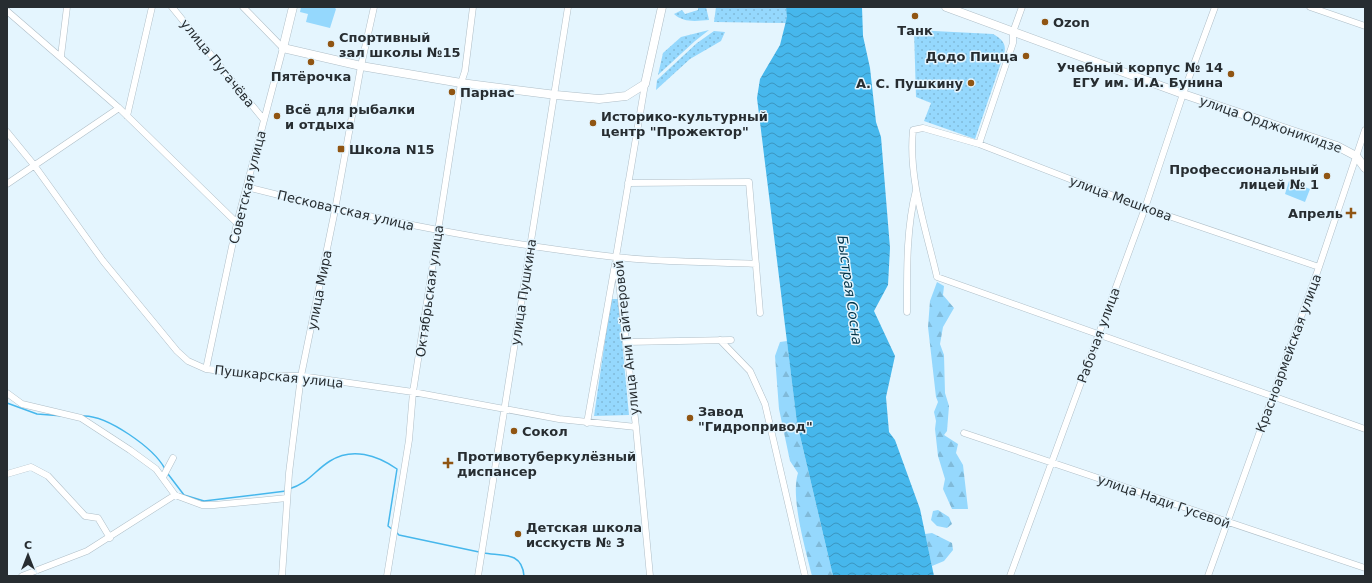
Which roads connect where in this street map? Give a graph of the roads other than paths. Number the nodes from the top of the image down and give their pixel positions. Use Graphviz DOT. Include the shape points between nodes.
graph roads {
  1 [pos="67,7"];
  2 [pos="152,7"];
  3 [pos="172,7"];
  4 [pos="243,7"];
  5 [pos="293,7"];
  6 [pos="374,7"];
  7 [pos="473,7"];
  8 [pos="568,7"];
  9 [pos="662,7"];
  10 [pos="946,7"];
  11 [pos="1022,7"];
  12 [pos="1215,7"];
  13 [pos="1310,7"];
  14 [pos="7,11"];
  15 [pos="1365,26"];
  16 [pos="1012,32"];
  17 [pos="283,48"];
  18 [pos="61,56"];
  19 [pos="361,66"];
  20 [pos="461,82"];
  21 [pos="645,84"];
  22 [pos="1183,94"];
  23 [pos="554,95"];
  24 [pos="119,108"];
  25 [pos="127,116"];
  26 [pos="264,120"];
  27 [pos="1365,130"];
  28 [pos="7,132"];
  29 [pos="979,144"];
  30 [pos="1356,156"];
  31 [pos="34,165"];
  32 [pos="1365,168"];
  33 [pos="628,183"];
  34 [pos="7,184"];
  35 [pos="247,187"];
  36 [pos="916,188"];
  37 [pos="1145,208"];
  38 [pos="335,210"];
  39 [pos="237,222"];
  40 [pos="438,230"];
  41 [pos="530,246"];
  42 [pos="616,257"];
  43 [pos="756,264"];
  44 [pos="1319,267"];
  45 [pos="906,312"];
  46 [pos="760,313"];
  47 [pos="1098,334"];
  48 [pos="720,340"];
  49 [pos="731,340"];
  50 [pos="626,342"];
  51 [pos="206,369"];
  52 [pos="301,376"];
  53 [pos="414,392"];
  54 [pos="7,393"];
  55 [pos="1272,396"];
  56 [pos="504,410"];
  57 [pos="586,423"];
  58 [pos="636,427"];
  59 [pos="1365,428"];
  60 [pos="964,433"];
  61 [pos="173,458"];
  62 [pos="1052,463"];
  63 [pos="7,474"];
  64 [pos="163,477"];
  65 [pos="175,496"];
  66 [pos="287,498"];
  67 [pos="1227,523"];
  68 [pos="110,538"];
  69 [pos="1365,568"];
  70 [pos="22,576"];
  71 [pos="282,576"];
  72 [pos="387,576"];
  73 [pos="478,576"];
  74 [pos="650,576"];
  75 [pos="805,576"];
  76 [pos="1010,576"];
  77 [pos="1208,576"];
  1 -- 18 [label="street"];
  2 -- 25 [label="street"];
  3 -- 26 [label="street, улица Пугачёва"];
  4 -- 17 [label="street"];
  5 -- 17 [label="main road, Советская улица"];
  6 -- 19 [label="street, улица Мира"];
  7 -- 20 [label="street, Октябрьская улица"];
  8 -- 23 [label="street, улица Пушкина"];
  9 -- 21 [label="main road, улица Ани Гайтеровой"];
  10 -- 16 [label="main road, улица Орджоникидзе"];
  11 -- 16 [label="street"];
  12 -- 22 [label="street, Рабочая улица"];
  13 -- 15 [label="street"];
  14 -- 18 [label="street"];
  16 -- 22 [label="main road, улица Орджоникидзе"];
  16 -- 29 [label="street" via="1013,43"];
  17 -- 19 [label="main road"];
  17 -- 26 [label="street, Советская улица"];
  18 -- 24 [label="street"];
  19 -- 20 [label="main road"];
  19 -- 38 [label="street, улица Мира"];
  20 -- 23 [label="main road"];
  20 -- 40 [label="street, Октябрьская улица"];
  21 -- 23 [label="main road" via="626,96 599,99"];
  21 -- 33 [label="street, улица Ани Гайтеровой"];
  22 -- 30 [label="main road, улица Орджоникидзе" via="1337,146"];
  22 -- 37 [label="street, Рабочая улица"];
  23 -- 41 [label="street, улица Пушкина"];
  24 -- 25 [label="street"];
  24 -- 31 [label="street"];
  25 -- 39 [label="street"];
  26 -- 35 [label="street, Советская улица"];
  27 -- 30 [label="street, Красноармейская улица"];
  28 -- 31 [label="street, Пушкарская улица"];
  29 -- 36 [label="street, улица Мешкова" via="923,128 913,130 910,151"];
  29 -- 37 [label="street, улица Мешкова"];
  30 -- 32 [label="main road, улица Орджоникидзе"];
  30 -- 44 [label="street, Красноармейская улица"];
  31 -- 34 [label="street"];
  31 -- 51 [label="street, Пушкарская улица" via="103,261 177,351 188,361"];
  33 -- 42 [label="street, улица Ани Гайтеровой"];
  33 -- 43 [label="street" via="748,182"];
  35 -- 38 [label="street, Песковатская улица"];
  35 -- 39 [label="street, Советская улица"];
  36 -- 45 [label="street" via="907,264"];
  36 -- 47 [label="street" via="937,277"];
  37 -- 44 [label="street, улица Мешкова"];
  37 -- 47 [label="street, Рабочая улица"];
  38 -- 40 [label="street, Песковатская улица"];
  38 -- 52 [label="street, улица Мира"];
  39 -- 51 [label="street, Советская улица"];
  40 -- 41 [label="street, Песковатская улица"];
  40 -- 53 [label="street, Октябрьская улица"];
  41 -- 42 [label="street, Песковатская улица"];
  41 -- 56 [label="street, улица Пушкина"];
  42 -- 43 [label="street, Песковатская улица"];
  42 -- 50 [label="street, улица Ани Гайтеровой"];
  42 -- 57 [label="street"];
  43 -- 46 [label="street"];
  44 -- 55 [label="street, Красноармейская улица"];
  47 -- 55 [label="street"];
  47 -- 62 [label="street, Рабочая улица"];
  48 -- 49 [label="street"];
  48 -- 50 [label="street"];
  48 -- 75 [label="street" via="750,371 766,404"];
  50 -- 58 [label="street, улица Ани Гайтеровой"];
  51 -- 52 [label="street, Пушкарская улица" via="249,375"];
  52 -- 53 [label="street, Пушкарская улица"];
  52 -- 66 [label="street, улица Мира"];
  53 -- 56 [label="street, Пушкарская улица"];
  53 -- 72 [label="street, Октябрьская улица"];
  54 -- 64 [label="street" via="22,404 81,418 130,450"];
  55 -- 59 [label="street"];
  55 -- 67 [label="street, Красноармейская улица"];
  56 -- 57 [label="street, Пушкарская улица"];
  56 -- 73 [label="street, улица Пушкина"];
  57 -- 58 [label="street, Пушкарская улица"];
  58 -- 74 [label="street, улица Ани Гайтеровой"];
  60 -- 62 [label="street, улица Нади Гусевой"];
  61 -- 64 [label="street"];
  62 -- 67 [label="street, улица Нади Гусевой"];
  62 -- 76 [label="street, Рабочая улица"];
  63 -- 68 [label="street" via="31,467 48,476 85,516 98,518"];
  64 -- 65 [label="street"];
  65 -- 66 [label="street" via="202,505"];
  65 -- 68 [label="street"];
  66 -- 71 [label="street, улица Мира"];
  67 -- 69 [label="street, улица Нади Гусевой"];
  67 -- 77 [label="street, Красноармейская улица"];
  68 -- 70 [label="street" via="87,552"];
}
